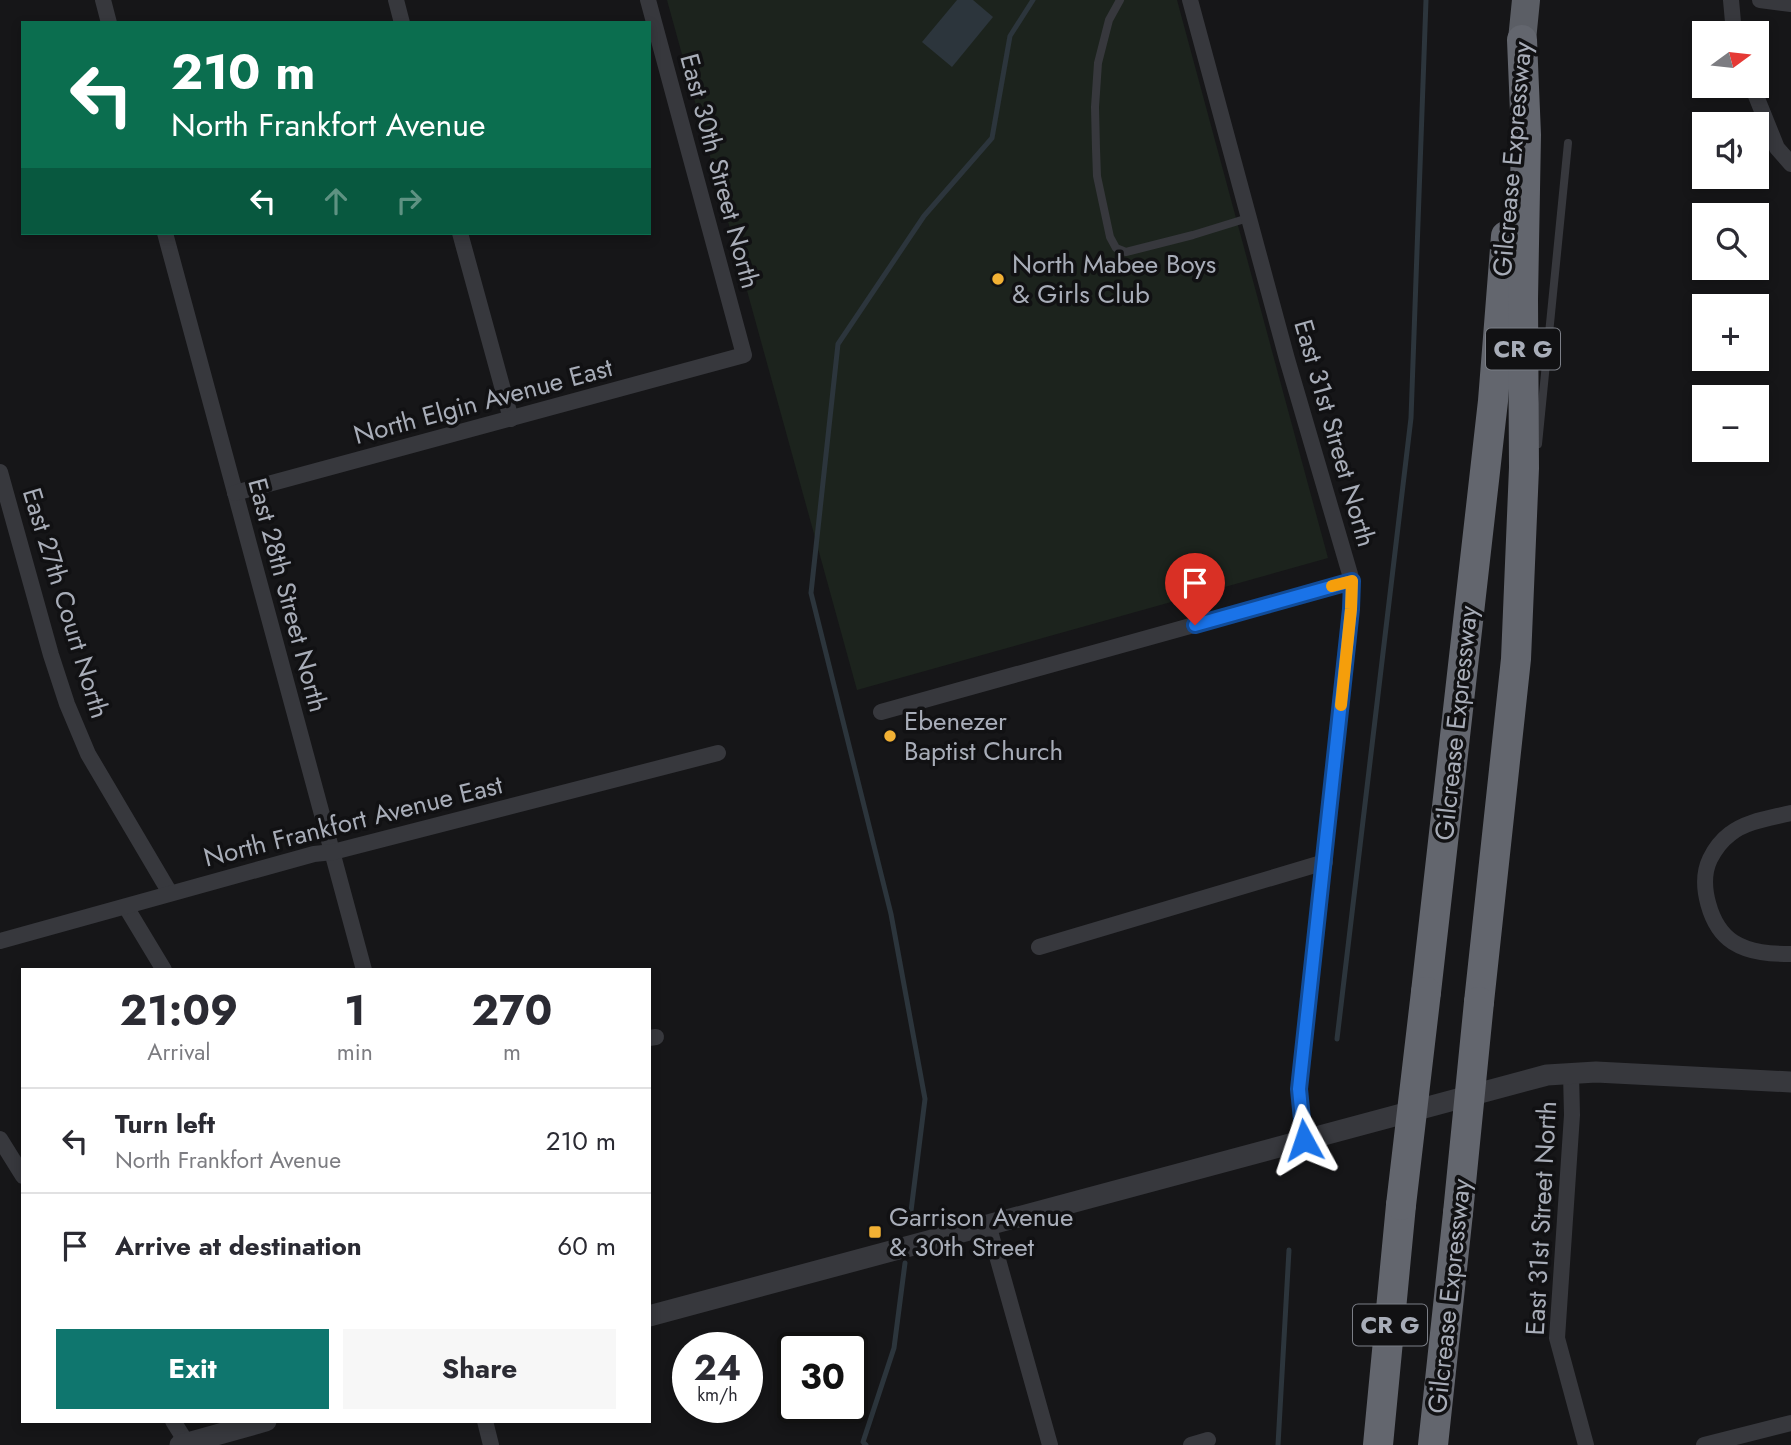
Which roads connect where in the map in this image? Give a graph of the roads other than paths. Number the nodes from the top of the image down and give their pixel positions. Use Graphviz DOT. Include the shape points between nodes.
graph roads {
  1 [pos="103,0"];
  2 [pos="396,0"];
  3 [pos="648,0"];
  4 [pos="1120,0"];
  5 [pos="1190,0"];
  6 [pos="1526,0"];
  7 [pos="1731,0"];
  8 [pos="1760,0"];
  9 [pos="1791,4"];
  10 [pos="108,21"];
  11 [pos="401,21"];
  12 [pos="1733,21"];
  13 [pos="1522,40"];
  14 [pos="1757,98"];
  15 [pos="1568,143"];
  16 [pos="1791,164"];
  17 [pos="1248,218"];
  18 [pos="166,235"];
  19 [pos="461,235"];
  20 [pos="744,355"];
  21 [pos="511,419"];
  22 [pos="1536,455"];
  23 [pos="0,472"];
  24 [pos="235,493"];
  25 [pos="1532,496"];
  26 [pos="1352,581"];
  27 [pos="1516,659"];
  28 [pos="881,712"];
  29 [pos="718,752"];
  30 [pos="1791,813"];
  31 [pos="332,852"];
  32 [pos="1325,862"];
  33 [pos="170,893"];
  34 [pos="125,907"];
  35 [pos="0,941"];
  36 [pos="1038,947"];
  37 [pos="1791,954"];
  38 [pos="163,968"];
  39 [pos="363,968"];
  40 [pos="1571,1073"];
  41 [pos="1791,1082"];
  42 [pos="0,1139"];
  43 [pos="1304,1140"];
  44 [pos="21,1173"];
  45 [pos="988,1224"];
  46 [pos="651,1315"];
  47 [pos="174,1423"];
  48 [pos="259,1423"];
  49 [pos="486,1423"];
  50 [pos="1791,1423"];
  51 [pos="1208,1440"];
  52 [pos="185,1444"];
  53 [pos="491,1445"];
  54 [pos="1050,1445"];
  55 [pos="1191,1445"];
  56 [pos="1378,1445"];
  57 [pos="1433,1445"];
  58 [pos="1586,1445"];
  59 [pos="1704,1445"];
  1 -- 10 [label="street"];
  2 -- 11 [label="street"];
  3 -- 20 [label="street, East 30th Street North"];
  4 -- 17 [label="lane" via="1109,20 1098,63 1096,107 1097,176 1115,248 1126,252"];
  5 -- 17 [label="street, East 31st Street North"];
  6 -- 13 [label="highway, Gilcrease Expressway / CR G"];
  7 -- 12 [label="street"];
  8 -- 9 [label="street"];
  13 -- 27 [label="highway, CR G" via="1526,135 1524,468"];
  13 -- 56 [label="highway, Gilcrease Expressway / CR G, bridge" via="1493,401"];
  14 -- 16 [label="street" via="1777,148"];
  15 -- 22 [label="lane, Gilcrease Expressway"];
  17 -- 26 [label="street, East 31st Street North"];
  18 -- 24 [label="street, East 28th Street North"];
  19 -- 21 [label="street"];
  20 -- 21 [label="street, North Elgin Avenue East"];
  21 -- 24 [label="street, North Elgin Avenue East"];
  23 -- 33 [label="street, East 27th Court North" via="67,704 88,754"];
  24 -- 31 [label="street, East 28th Street North"];
  25 -- 27 [label="lane, Gilcrease Expressway"];
  26 -- 28 [label="street"];
  26 -- 32 [label="street, East 31st Street North"];
  27 -- 57 [label="highway, Gilcrease Expressway / CR G, bridge"];
  29 -- 31 [label="street, North Frankfort Avenue East"];
  30 -- 37 [label="street" via="1745,825 1730,834 1709,860 1706,889 1711,913 1732,942 1769,954"];
  31 -- 33 [label="street, North Frankfort Avenue East"];
  31 -- 39 [label="street, East 28th Street North"];
  32 -- 36 [label="street"];
  32 -- 43 [label="street, East 31st Street North" via="1299,1089"];
  33 -- 34 [label="street, North Frankfort Avenue East"];
  34 -- 35 [label="street, North Frankfort Avenue East"];
  34 -- 38 [label="street"];
  40 -- 41 [label="street"];
  40 -- 43 [label="street" via="1522,1080"];
  40 -- 58 [label="street, East 31st Street North" via="1557,1338"];
  42 -- 44 [label="street"];
  43 -- 45 [label="street"];
  45 -- 46 [label="street"];
  45 -- 54 [label="street"];
  47 -- 52 [label="street"];
  48 -- 52 [label="street"];
  49 -- 53 [label="street"];
  50 -- 59 [label="street"];
  51 -- 55 [label="street"];
}
